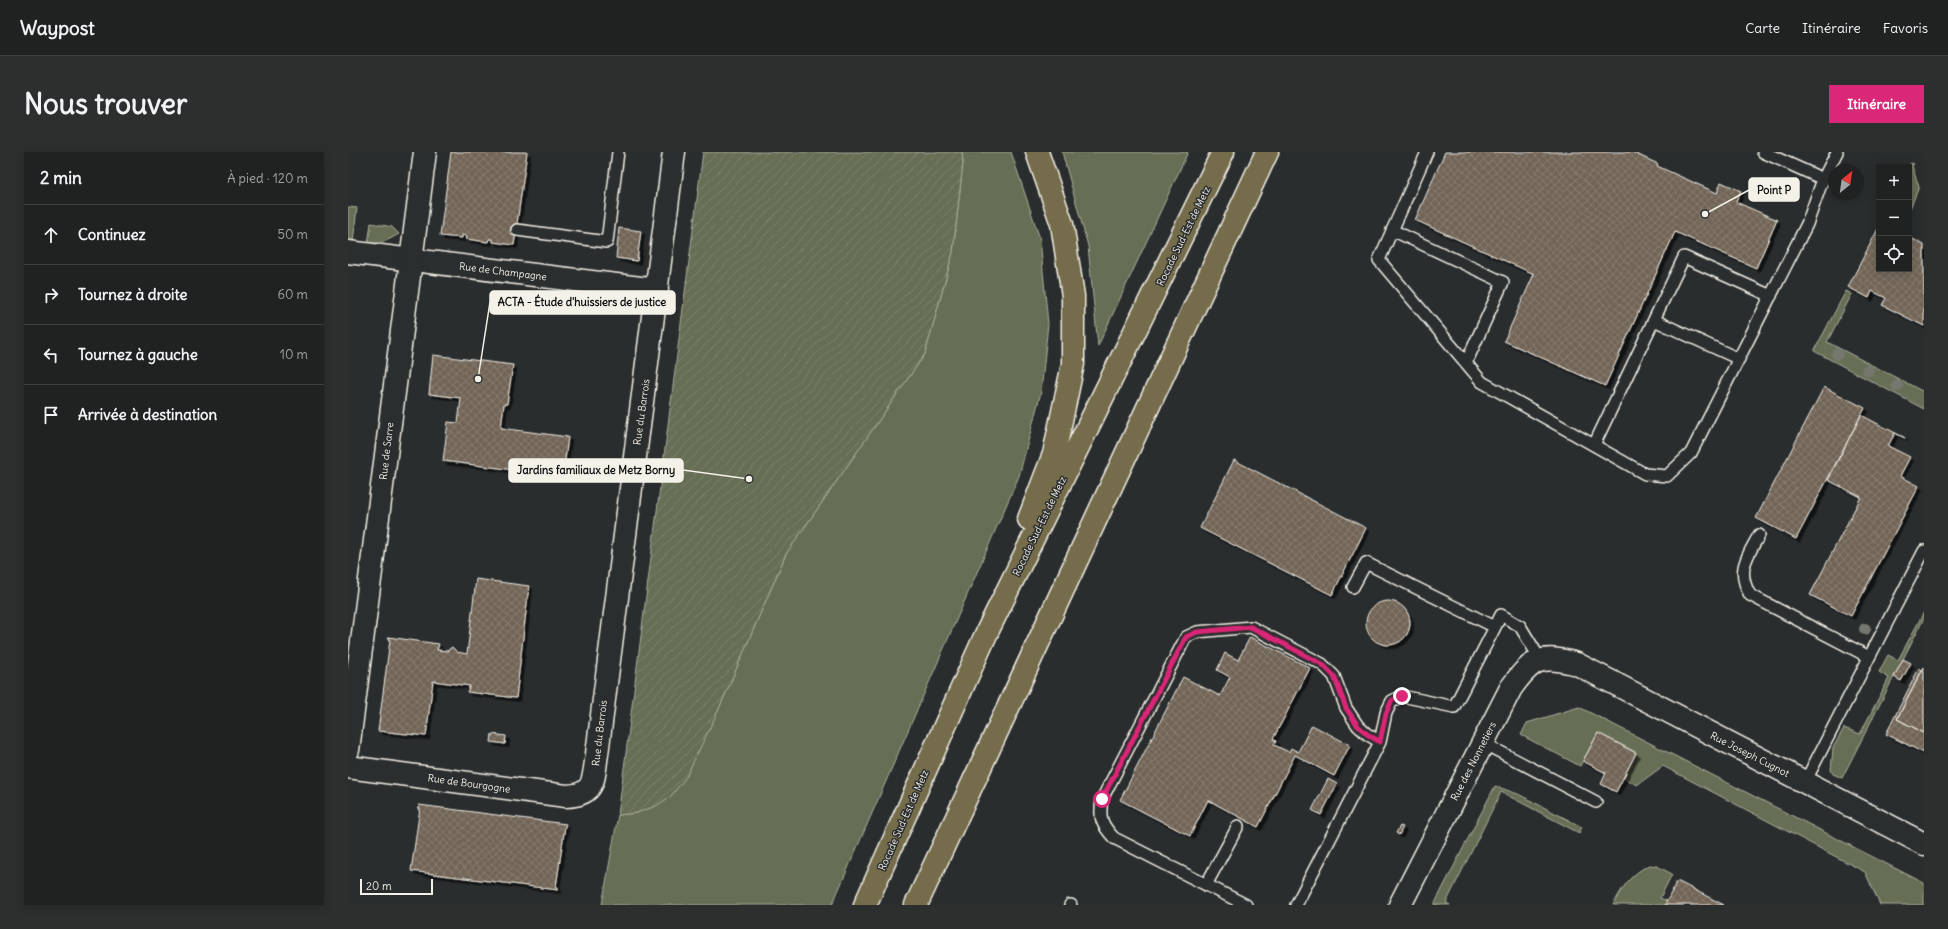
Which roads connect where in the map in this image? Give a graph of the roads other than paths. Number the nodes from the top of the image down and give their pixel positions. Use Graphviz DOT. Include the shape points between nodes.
graph roads {
  1 [pos="425,152"];
  2 [pos="618,152"];
  3 [pos="674,152"];
  4 [pos="1037,152"];
  5 [pos="1223,152"];
  6 [pos="1267,152"];
  7 [pos="1427,152"];
  8 [pos="1763,152"];
  9 [pos="1837,152"];
  10 [pos="1823,179"];
  11 [pos="517,230"];
  12 [pos="1392,230"];
  13 [pos="348,252"];
  14 [pos="411,260"];
  15 [pos="657,290"];
  16 [pos="1771,296"];
  17 [pos="1654,320"];
  18 [pos="1739,359"];
  19 [pos="1466,363"];
  20 [pos="1594,445"];
  21 [pos="1759,535"];
  22 [pos="1924,551"];
  23 [pos="1353,587"];
  24 [pos="1495,626"];
  25 [pos="987,632"];
  26 [pos="1870,656"];
  27 [pos="1540,659"];
  28 [pos="1380,742"];
  29 [pos="1483,743"];
  30 [pos="348,750"];
  31 [pos="348,767"];
  32 [pos="1805,782"];
  33 [pos="588,790"];
  34 [pos="1596,802"];
  35 [pos="1238,826"];
  36 [pos="948,836"];
  37 [pos="1924,844"];
  38 [pos="1206,885"];
  39 [pos="865,905"];
  40 [pos="916,905"];
  41 [pos="929,905"];
  42 [pos="1246,905"];
  43 [pos="1296,905"];
  44 [pos="1400,905"];
  1 -- 14 [label="street, Rue de Sarre"];
  2 -- 11 [label="lane" via="607,242"];
  3 -- 15 [label="street, Rue du Barrois"];
  4 -- 25 [label="highway" via="1062,224 1073,296 1073,364 1054,454"];
  5 -- 25 [label="highway, Rocade Sud-Est de Metz"];
  6 -- 36 [label="highway"];
  7 -- 12 [label="lane"];
  8 -- 10 [label="lane"];
  9 -- 10 [label="lane"];
  10 -- 16 [label="lane" via="1807,224"];
  12 -- 19 [label="lane" via="1379,260"];
  12 -- 19 [label="lane" via="1503,282"];
  13 -- 14 [label="street, Rue de Champagne"];
  14 -- 15 [label="street, Rue de Champagne"];
  14 -- 30 [label="street, Rue de Sarre"];
  15 -- 33 [label="street, Rue du Barrois" via="597,754 593,779"];
  16 -- 17 [label="lane" via="1684,257"];
  16 -- 18 [label="lane"];
  17 -- 18 [label="lane"];
  17 -- 20 [label="lane"];
  18 -- 20 [label="lane" via="1691,453 1667,476 1645,474"];
  19 -- 20 [label="lane" via="1482,382"];
  21 -- 26 [label="lane" via="1742,574 1744,585 1750,595"];
  22 -- 26 [label="lane"];
  23 -- 24 [label="lane" via="1366,563"];
  24 -- 27 [label="lane" via="1501,616 1520,626"];
  24 -- 28 [label="lane" via="1454,707 1402,696 1392,700 1386,713"];
  25 -- 39 [label="highway, Rocade Sud-Est de Metz"];
  26 -- 32 [label="lane"];
  27 -- 29 [label="street, Rue des Nonnetiers" via="1525,669 1511,688"];
  27 -- 32 [label="street, Rue Joseph Cugnot" via="1557,658 1577,664"];
  28 -- 38 [label="lane" via="1358,726 1346,708 1334,676 1322,664 1251,627 1197,632 1186,637 1102,799 1100,817 1114,838"];
  28 -- 43 [label="lane"];
  29 -- 34 [label="lane"];
  29 -- 44 [label="street, Rue des Nonnetiers"];
  31 -- 33 [label="street, Rue de Bourgogne" via="566,796 579,796"];
  32 -- 37 [label="street, Rue Joseph Cugnot"];
  35 -- 38 [label="lane"];
  36 -- 40 [label="highway"];
  36 -- 41 [label="highway"];
  38 -- 42 [label="lane"];
}
